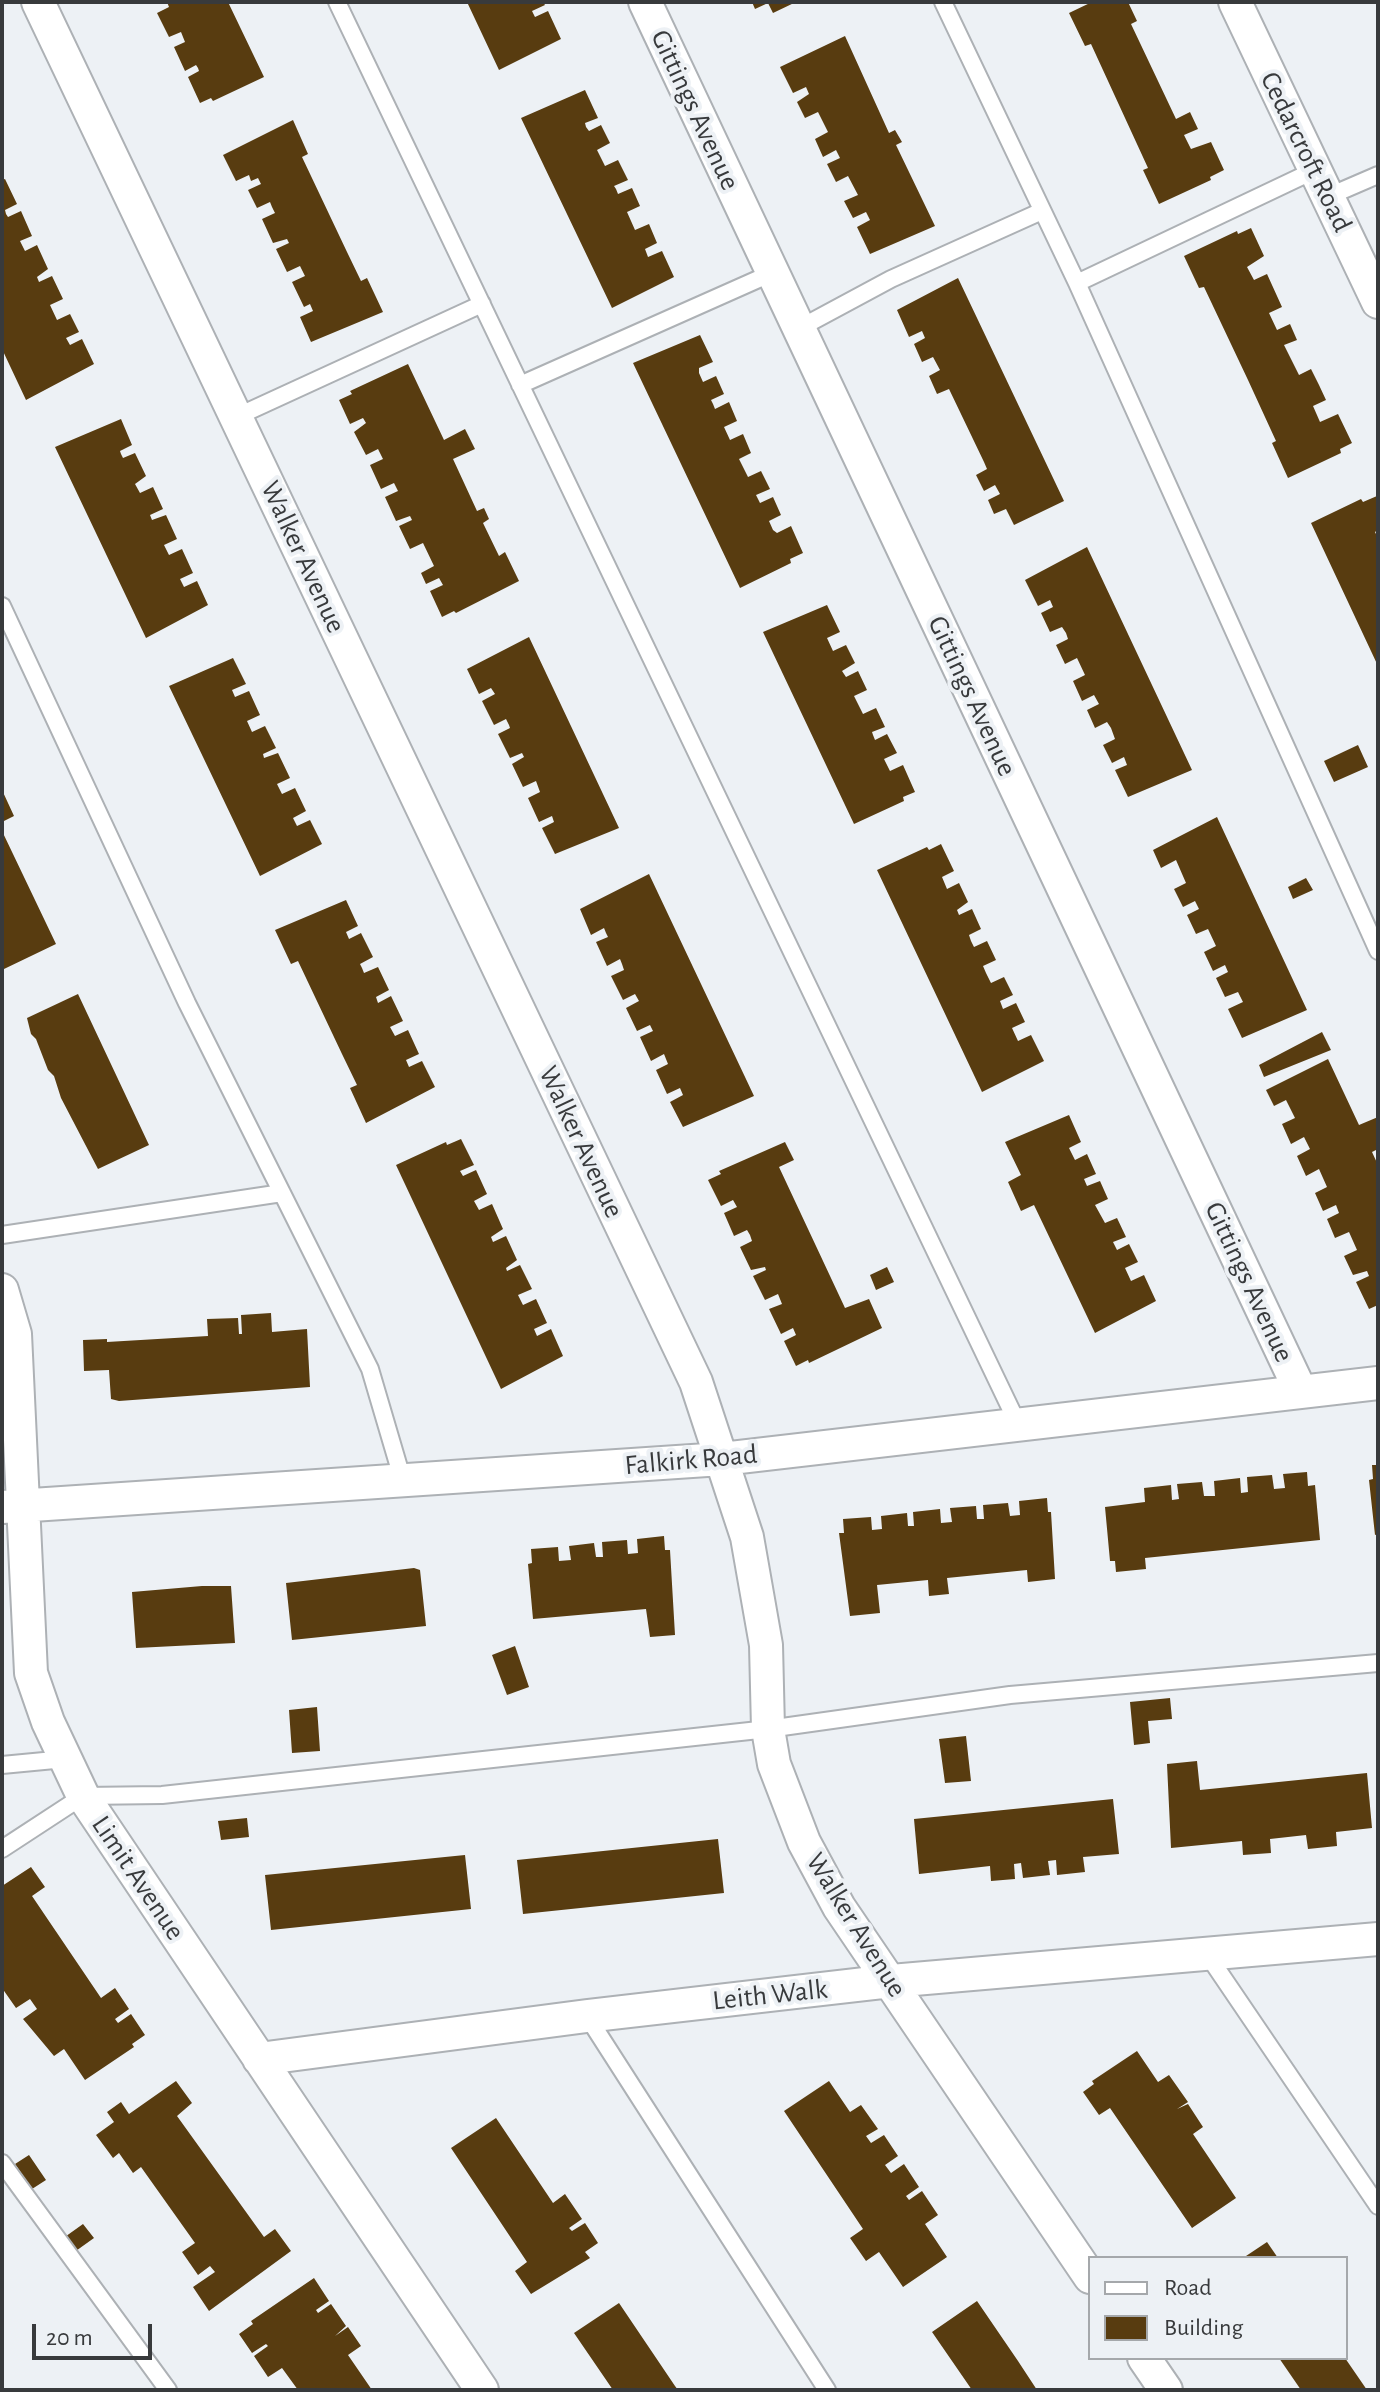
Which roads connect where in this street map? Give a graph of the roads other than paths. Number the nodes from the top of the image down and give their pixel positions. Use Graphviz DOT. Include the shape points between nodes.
graph roads {
  1 [pos="38,2"];
  2 [pos="337,2"];
  3 [pos="645,2"];
  4 [pos="943,2"];
  5 [pos="1235,2"];
  6 [pos="1378,175"];
  7 [pos="1320,184"];
  8 [pos="1042,211"];
  9 [pos="772,273"];
  10 [pos="1077,283"];
  11 [pos="1378,302"];
  12 [pos="482,304"];
  13 [pos="798,329"];
  14 [pos="520,385"];
  15 [pos="236,417"];
  16 [pos="2,606"];
  17 [pos="1378,951"];
  18 [pos="282,1193"];
  19 [pos="2,1235"];
  20 [pos="2,1290"];
  21 [pos="1378,1383"];
  22 [pos="1300,1390"];
  23 [pos="1017,1422"];
  24 [pos="722,1459"];
  25 [pos="403,1481"];
  26 [pos="14,1507"];
  27 [pos="1378,1663"];
  28 [pos="768,1729"];
  29 [pos="65,1759"];
  30 [pos="2,1765"];
  31 [pos="83,1796"];
  32 [pos="2,1849"];
  33 [pos="1378,1939"];
  34 [pos="1207,1954"];
  35 [pos="891,1981"];
  36 [pos="587,2016"];
  37 [pos="259,2059"];
  38 [pos="2,2163"];
  39 [pos="1378,2206"];
  40 [pos="1088,2274"];
  41 [pos="1145,2360"];
  42 [pos="168,2390"];
  43 [pos="482,2390"];
  44 [pos="827,2390"];
  45 [pos="1166,2390"];
  1 -- 15 [label="street, Walker Avenue"];
  2 -- 12 [label="lane"];
  3 -- 9 [label="street, Gittings Avenue"];
  4 -- 8 [label="lane"];
  5 -- 7 [label="street, Cedarcroft Road"];
  6 -- 7 [label="lane"];
  7 -- 10 [label="lane"];
  7 -- 11 [label="street, Cedarcroft Road"];
  8 -- 10 [label="lane"];
  8 -- 13 [label="lane" via="891,279"];
  9 -- 13 [label="street, Gittings Avenue"];
  9 -- 14 [label="lane"];
  10 -- 17 [label="lane"];
  12 -- 14 [label="lane"];
  12 -- 15 [label="lane"];
  13 -- 22 [label="street, Gittings Avenue"];
  14 -- 23 [label="lane"];
  15 -- 24 [label="street, Walker Avenue" via="696,1382"];
  16 -- 18 [label="lane"];
  18 -- 19 [label="lane"];
  18 -- 25 [label="lane" via="370,1369"];
  20 -- 26 [label="street, Limit Avenue" via="15,1334"];
  21 -- 22 [label="street, Falkirk Road"];
  22 -- 23 [label="street, Falkirk Road"];
  23 -- 24 [label="street, Falkirk Road"];
  24 -- 25 [label="street, Falkirk Road"];
  24 -- 28 [label="street, Walker Avenue" via="747,1537 766,1645"];
  25 -- 26 [label="street, Falkirk Road"];
  26 -- 29 [label="street, Limit Avenue" via="31,1673"];
  27 -- 28 [label="lane" via="1010,1695"];
  28 -- 31 [label="lane" via="162,1795"];
  28 -- 35 [label="street, Walker Avenue" via="774,1764 804,1842 839,1907"];
  29 -- 30 [label="lane"];
  29 -- 31 [label="street, Limit Avenue"];
  31 -- 32 [label="lane"];
  31 -- 37 [label="street, Limit Avenue"];
  33 -- 34 [label="street, Leith Walk"];
  34 -- 35 [label="street, Leith Walk"];
  34 -- 39 [label="lane"];
  35 -- 36 [label="street, Leith Walk"];
  35 -- 40 [label="street, Walker Avenue"];
  36 -- 37 [label="street, Leith Walk"];
  36 -- 44 [label="lane"];
  37 -- 43 [label="street, Limit Avenue"];
  38 -- 42 [label="lane"];
  41 -- 45 [label="street"];
}
